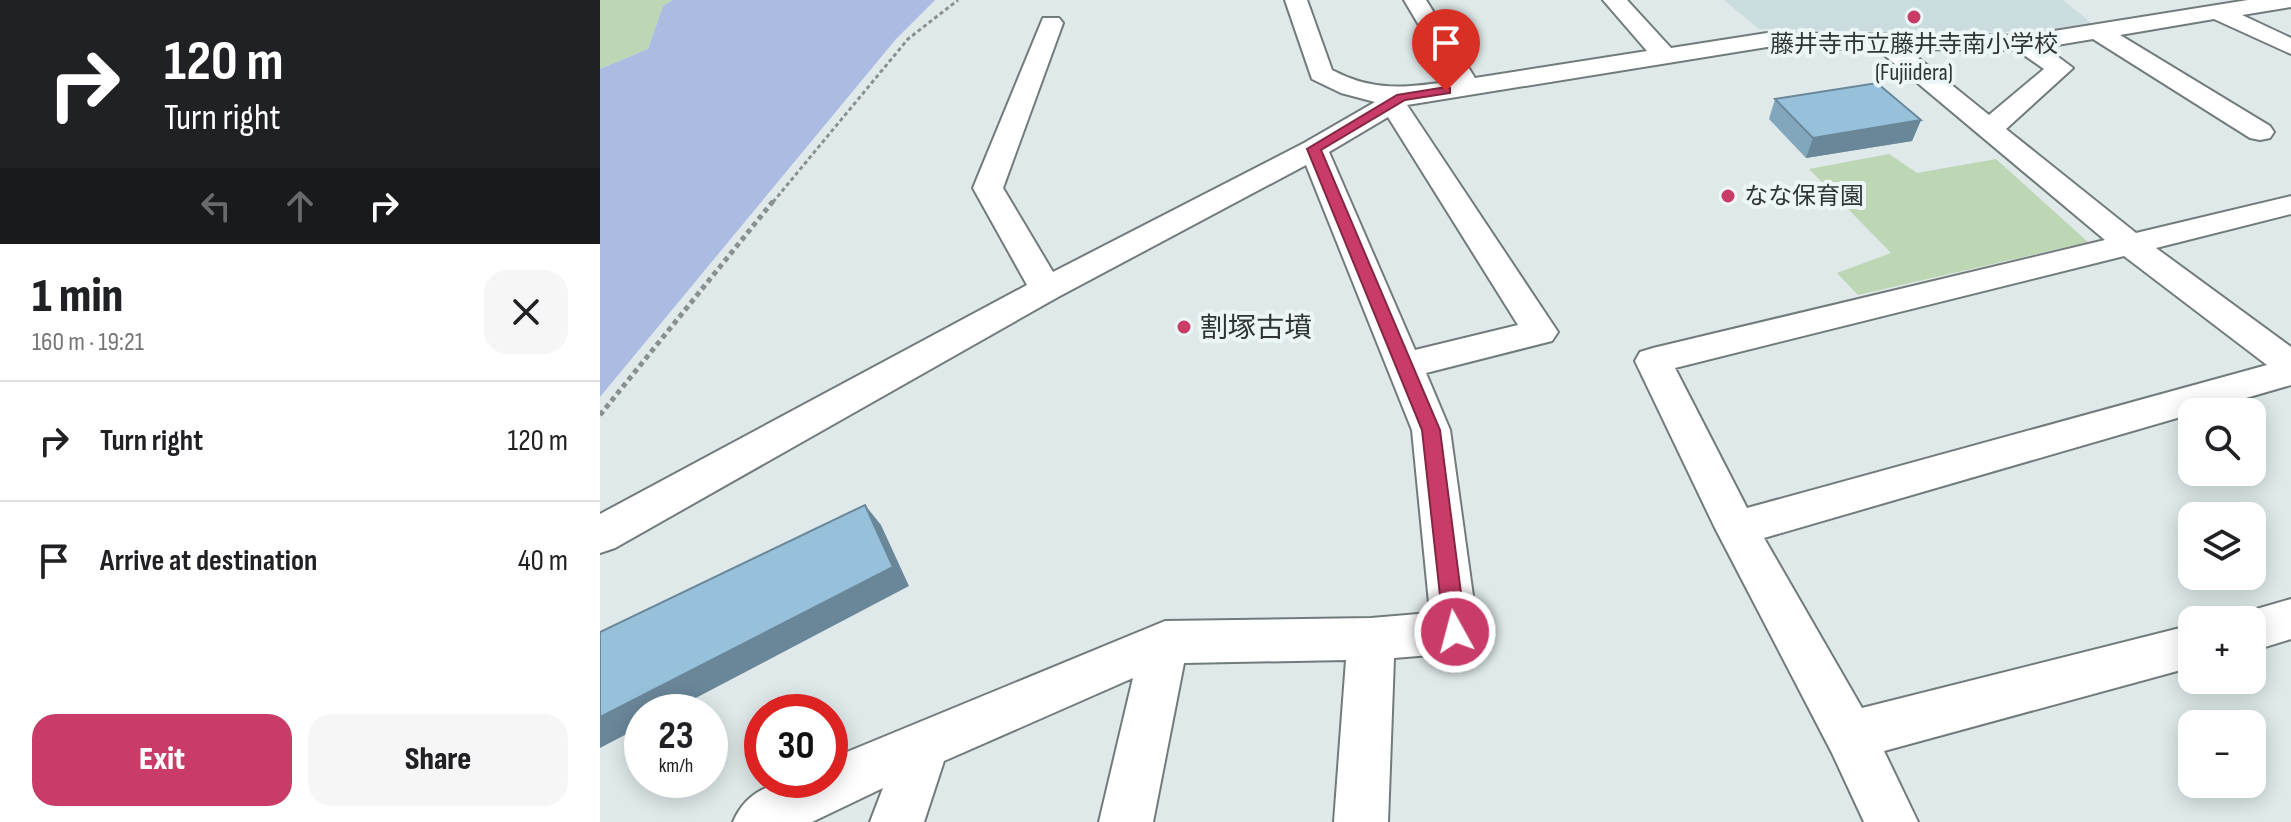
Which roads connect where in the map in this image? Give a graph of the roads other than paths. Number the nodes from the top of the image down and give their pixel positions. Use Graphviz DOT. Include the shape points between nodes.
graph roads {
  1 [pos="1296,0"];
  2 [pos="1415,0"];
  3 [pos="1614,0"];
  4 [pos="2274,2"];
  5 [pos="2219,13"];
  6 [pos="1051,23"];
  7 [pos="2100,33"];
  8 [pos="1881,40"];
  9 [pos="2023,43"];
  10 [pos="2291,47"];
  11 [pos="1666,57"];
  12 [pos="1468,87"];
  13 [pos="1398,101"];
  14 [pos="1989,130"];
  15 [pos="2260,132"];
  16 [pos="1314,149"];
  17 [pos="2291,205"];
  18 [pos="2128,243"];
  19 [pos="1046,289"];
  20 [pos="1406,365"];
  21 [pos="2291,365"];
  22 [pos="2291,372"];
  23 [pos="1736,528"];
  24 [pos="600,535"];
  25 [pos="2291,619"];
  26 [pos="2266,626"];
  27 [pos="1371,639"];
  28 [pos="1165,642"];
  29 [pos="2178,650"];
  30 [pos="1850,736"];
  31 [pos="925,744"];
  32 [pos="760,822"];
  33 [pos="897,822"];
  34 [pos="1126,822"];
  35 [pos="1361,822"];
  36 [pos="1891,822"];
  1 -- 13 [label="street" via="1321,74 1346,89"];
  2 -- 12 [label="street"];
  3 -- 11 [label="street"];
  4 -- 5 [label="street"];
  5 -- 7 [label="street"];
  5 -- 10 [label="street"];
  6 -- 19 [label="street" via="988,188"];
  7 -- 9 [label="street"];
  7 -- 15 [label="street"];
  8 -- 9 [label="street"];
  8 -- 11 [label="street" via="1767,40"];
  8 -- 14 [label="street"];
  9 -- 14 [label="street" via="2060,68"];
  11 -- 12 [label="street"];
  12 -- 13 [label="street"];
  13 -- 16 [label="street"];
  13 -- 20 [label="street" via="1540,332"];
  14 -- 18 [label="street"];
  16 -- 19 [label="street"];
  16 -- 20 [label="street"];
  17 -- 18 [label="street"];
  18 -- 21 [label="street"];
  18 -- 23 [label="street" via="1653,361"];
  19 -- 24 [label="street"];
  20 -- 27 [label="street" via="1431,430 1455,632"];
  22 -- 23 [label="street"];
  23 -- 30 [label="street"];
  25 -- 26 [label="street"];
  27 -- 28 [label="street"];
  27 -- 35 [label="street"];
  28 -- 31 [label="street"];
  28 -- 34 [label="street"];
  29 -- 30 [label="street"];
  30 -- 36 [label="street"];
  31 -- 32 [label="street" via="815,791"];
  31 -- 33 [label="street"];
}
